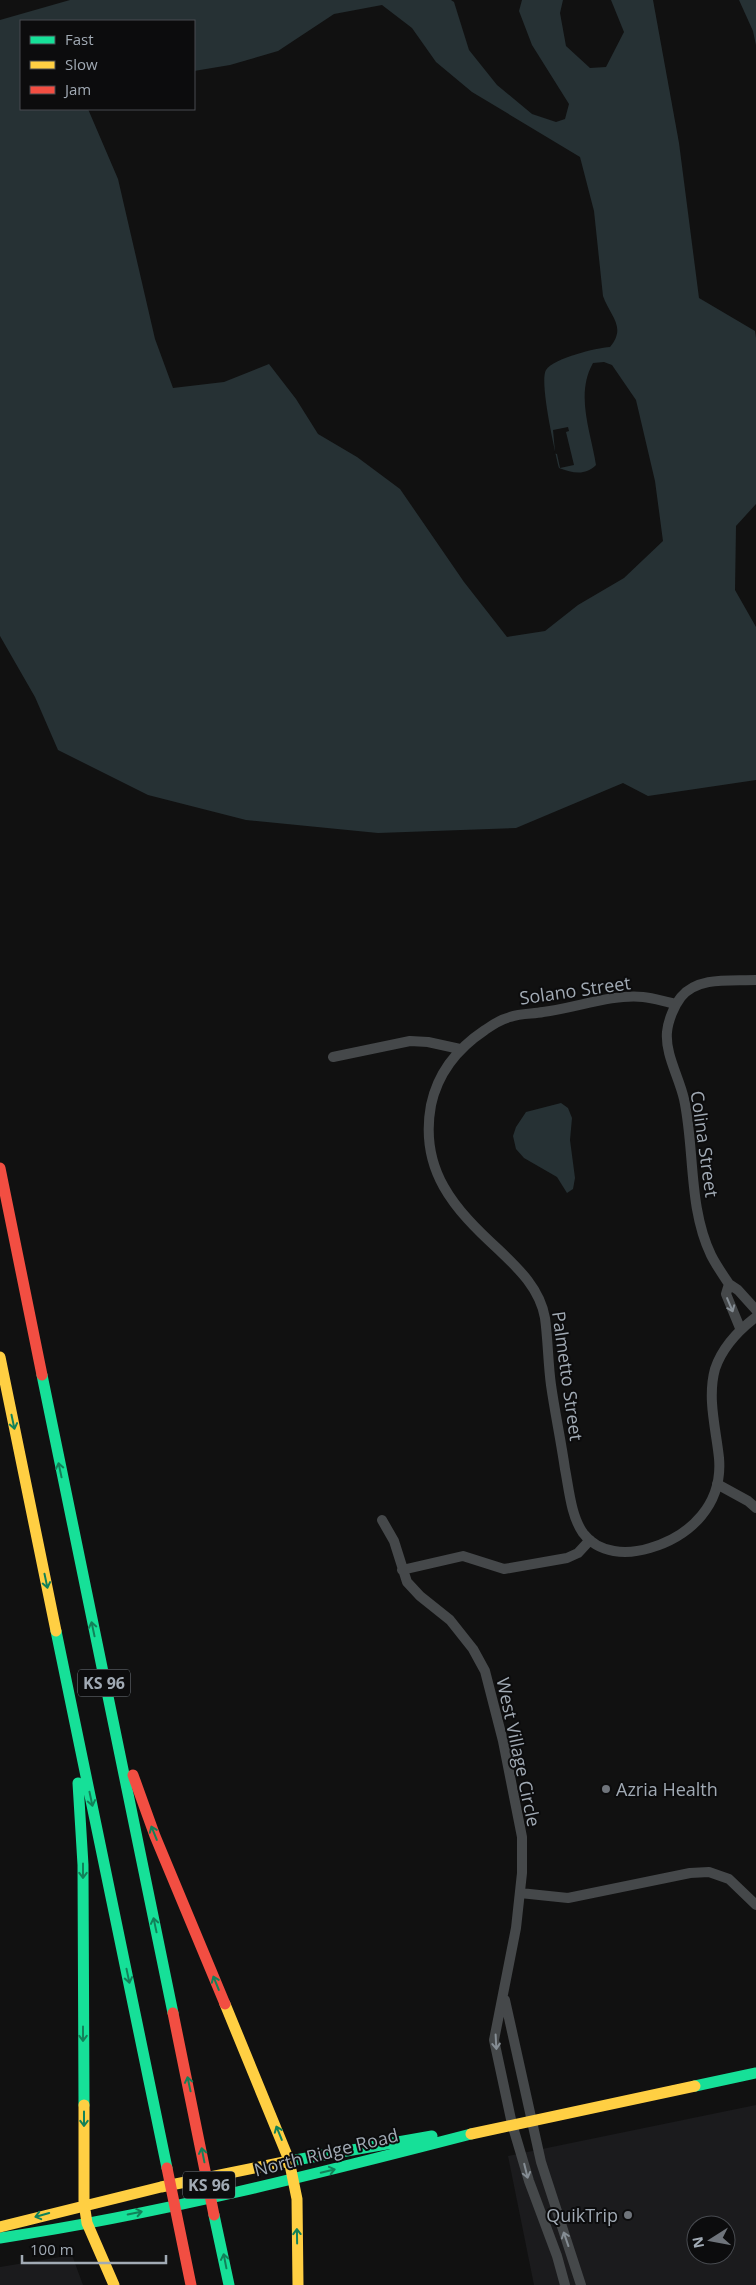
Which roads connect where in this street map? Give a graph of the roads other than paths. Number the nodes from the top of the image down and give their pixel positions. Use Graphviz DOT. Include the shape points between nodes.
graph roads {
  1 [pos="756,980"];
  2 [pos="676,1004"];
  3 [pos="460,1049"];
  4 [pos="333,1057"];
  5 [pos="0,1168"];
  6 [pos="729,1284"];
  7 [pos="756,1310"];
  8 [pos="756,1317"];
  9 [pos="740,1328"];
  10 [pos="0,1357"];
  11 [pos="717,1484"];
  12 [pos="756,1508"];
  13 [pos="382,1520"];
  14 [pos="590,1540"];
  15 [pos="402,1570"];
  16 [pos="53,1614"];
  17 [pos="97,1650"];
  18 [pos="520,1893"];
  19 [pos="756,1905"];
  20 [pos="503,1994"];
  21 [pos="756,2073"];
  22 [pos="532,2120"];
  23 [pos="512,2124"];
  24 [pos="290,2160"];
  25 [pos="294,2180"];
  26 [pos="84,2203"];
  27 [pos="87,2223"];
  28 [pos="0,2227"];
  29 [pos="0,2238"];
  30 [pos="114,2285"];
  31 [pos="191,2285"];
  32 [pos="230,2285"];
  33 [pos="298,2285"];
  34 [pos="565,2285"];
  35 [pos="581,2285"];
  1 -- 2 [label="street" via="699,984 681,996"];
  2 -- 3 [label="street, Solano Street" via="626,997 511,1016 490,1026"];
  2 -- 6 [label="street, Colina Street" via="668,1024 667,1043 689,1126 699,1219 711,1255"];
  3 -- 4 [label="street" via="410,1041"];
  3 -- 14 [label="street, Palmetto Street" via="446,1066 433,1098 428,1132 435,1167 452,1201 523,1274 540,1298 570,1494 579,1525"];
  17 -- 5 [label="main road, KS 96, one-way"];
  6 -- 7 [label="street, Colina Street"];
  6 -- 9 [label="street, Colina Street, one-way" via="726,1294"];
  8 -- 9 [label="street"];
  9 -- 11 [label="street" via="716,1368 712,1397 719,1462"];
  10 -- 16 [label="main road, KS 96, one-way"];
  11 -- 12 [label="street"];
  11 -- 14 [label="street" via="701,1518 668,1542 631,1552 612,1552"];
  13 -- 15 [label="street, West Village Circle" via="394,1541"];
  14 -- 15 [label="street" via="568,1558 504,1569 463,1556"];
  15 -- 18 [label="street, West Village Circle" via="407,1582 420,1596 466,1637 485,1671 522,1838"];
  16 -- 26 [label="main road, one-way" via="75,1753 82,1824"];
  16 -- 31 [label="main road, KS 96, one-way"];
  24 -- 17 [label="main road, one-way" via="144,1805 124,1748"];
  32 -- 17 [label="main road, KS 96, one-way"];
  18 -- 19 [label="street" via="568,1898 709,1872 729,1879"];
  18 -- 20 [label="street, West Village Circle"];
  20 -- 22 [label="street, West Village Circle"];
  20 -- 23 [label="street, West Village Circle, one-way" via="494,2040"];
  21 -- 22 [label="main road, North Ridge Road"];
  22 -- 23 [label="main road, North Ridge Road"];
  35 -- 22 [label="street, West Village Circle, one-way" via="548,2187"];
  23 -- 24 [label="main road, North Ridge Road"];
  25 -- 23 [label="main road, North Ridge Road, one-way"];
  23 -- 34 [label="street, West Village Circle, one-way"];
  24 -- 25 [label="main road"];
  24 -- 26 [label="main road, North Ridge Road"];
  27 -- 25 [label="main road, North Ridge Road, one-way"];
  33 -- 25 [label="main road, one-way"];
  26 -- 27 [label="main road"];
  26 -- 28 [label="main road, North Ridge Road, one-way"];
  27 -- 29 [label="main road, North Ridge Road"];
  27 -- 30 [label="main road"];
}
